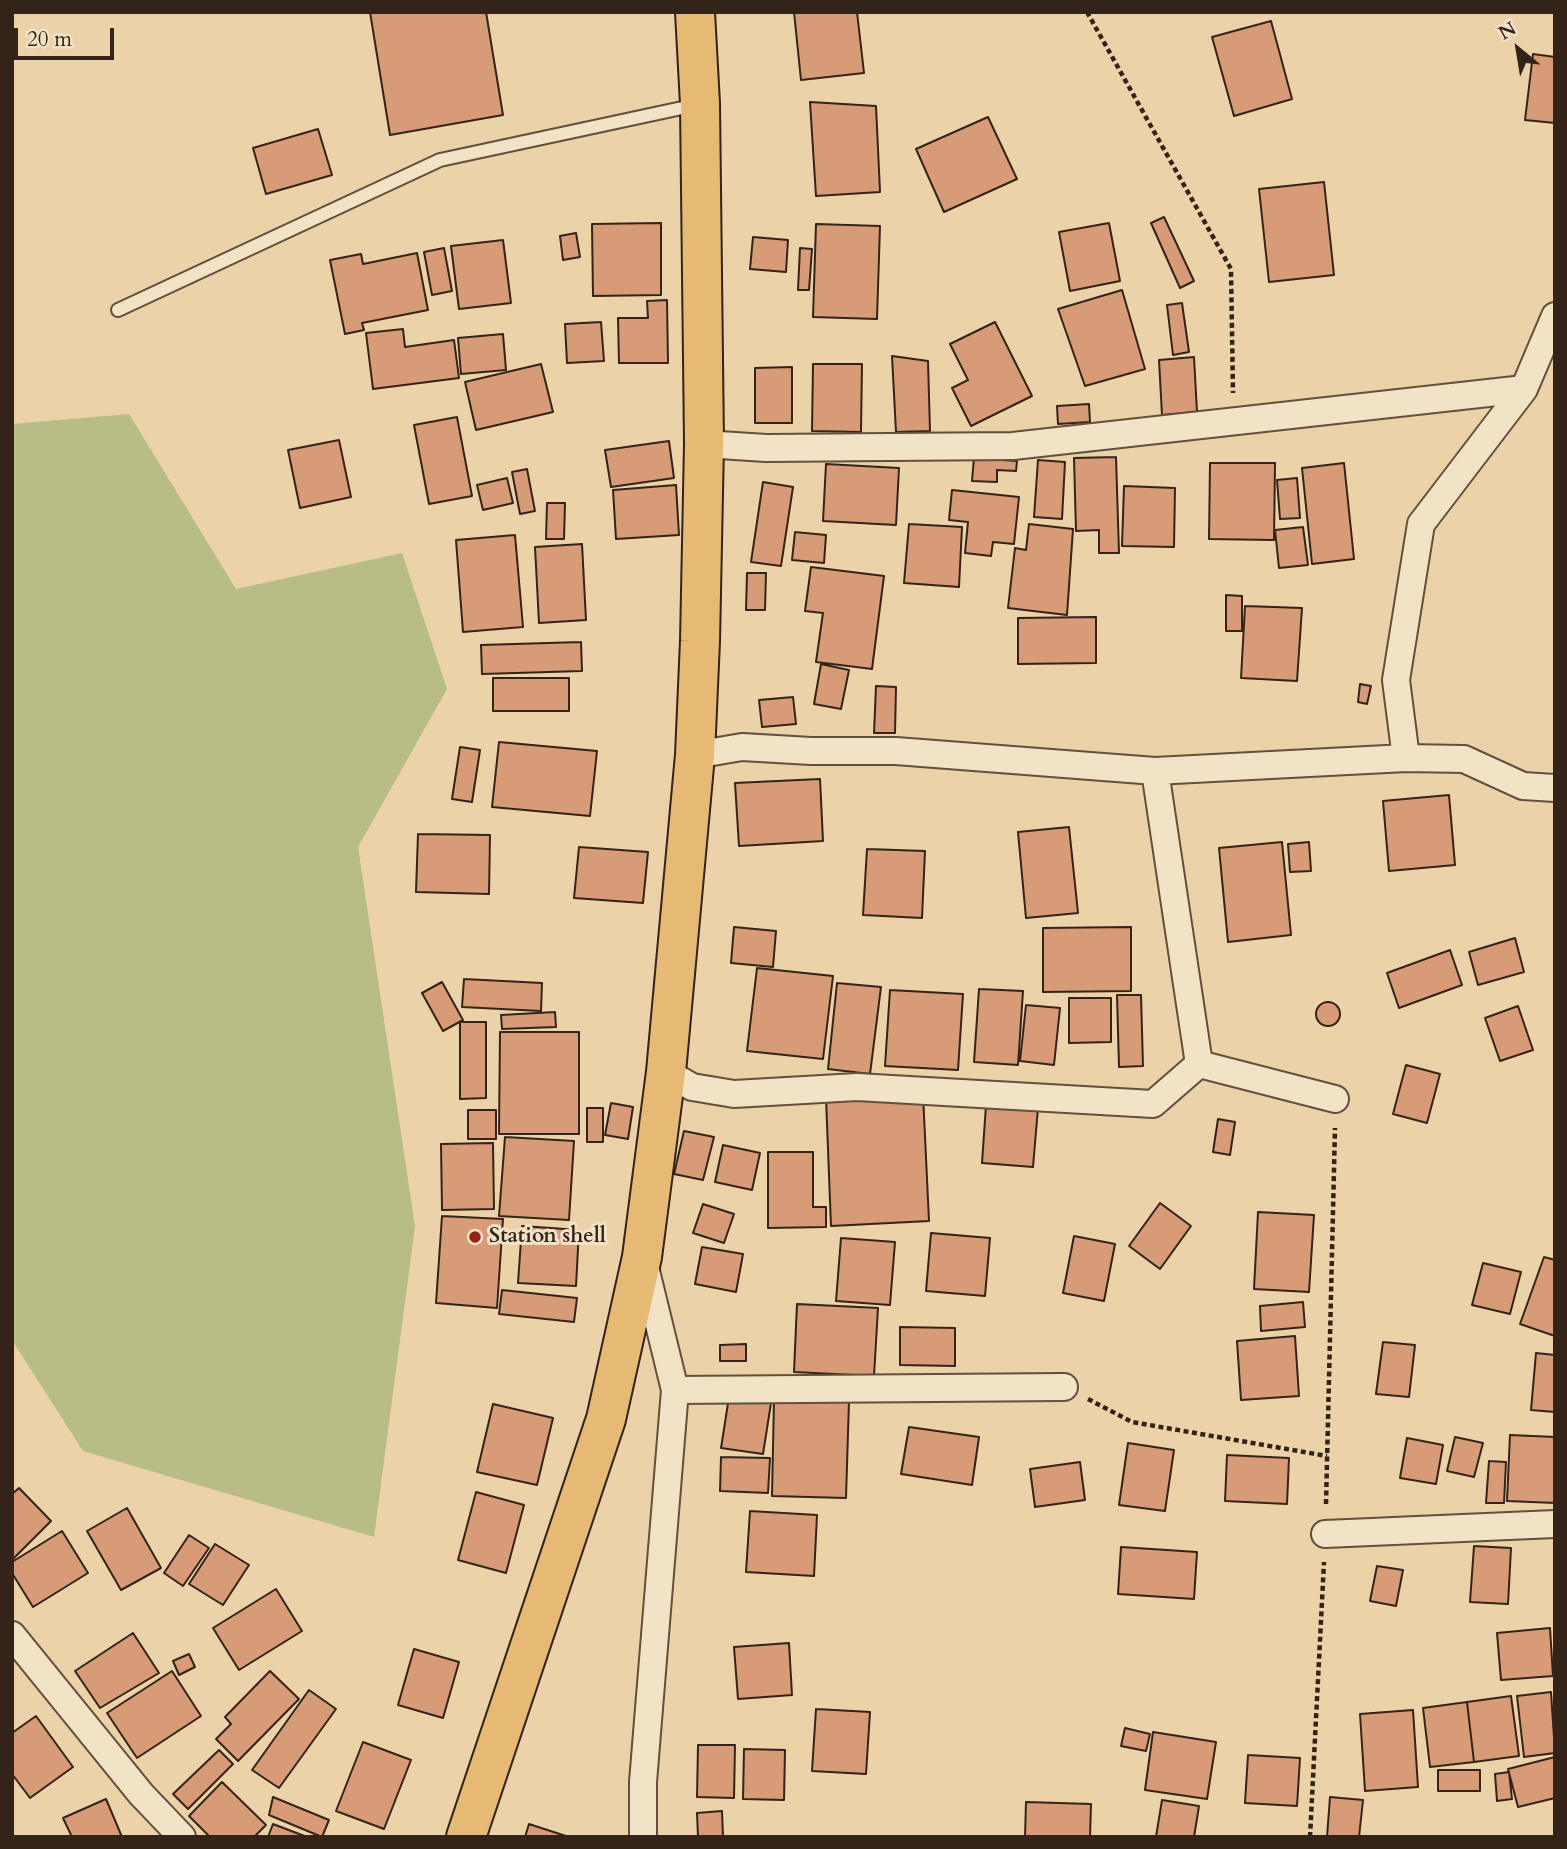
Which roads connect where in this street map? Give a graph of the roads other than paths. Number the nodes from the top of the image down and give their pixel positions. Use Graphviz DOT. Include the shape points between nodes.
graph roads {
  1 [pos="695,12"];
  2 [pos="700,104"];
  3 [pos="118,310"];
  4 [pos="1555,316"];
  5 [pos="1524,389"];
  6 [pos="704,444"];
  7 [pos="695,755"];
  8 [pos="1406,758"];
  9 [pos="1155,771"];
  10 [pos="1555,788"];
  11 [pos="1199,1064"];
  12 [pos="666,1072"];
  13 [pos="1335,1099"];
  14 [pos="642,1257"];
  15 [pos="1064,1387"];
  16 [pos="675,1390"];
  17 [pos="1555,1524"];
  18 [pos="1325,1534"];
  19 [pos="12,1635"];
  20 [pos="181,1837"];
  21 [pos="467,1837"];
  22 [pos="643,1837"];
  1 -- 2 [label="highway"];
  2 -- 3 [label="lane" via="440,159"];
  2 -- 6 [label="highway"];
  4 -- 5 [label="street"];
  5 -- 6 [label="street" via="1013,446 766,448"];
  5 -- 8 [label="street" via="1421,524 1396,680"];
  6 -- 7 [label="highway"];
  7 -- 9 [label="street" via="742,747 896,751"];
  7 -- 12 [label="highway"];
  8 -- 9 [label="street"];
  8 -- 10 [label="street" via="1464,759 1523,786"];
  9 -- 11 [label="street"];
  11 -- 12 [label="street" via="1153,1104 856,1087 734,1094 692,1087"];
  11 -- 13 [label="street"];
  12 -- 14 [label="highway"];
  14 -- 16 [label="street"];
  14 -- 21 [label="highway" via="606,1419"];
  15 -- 16 [label="street"];
  16 -- 22 [label="street" via="643,1782"];
  17 -- 18 [label="street"];
  19 -- 20 [label="street"];
}
